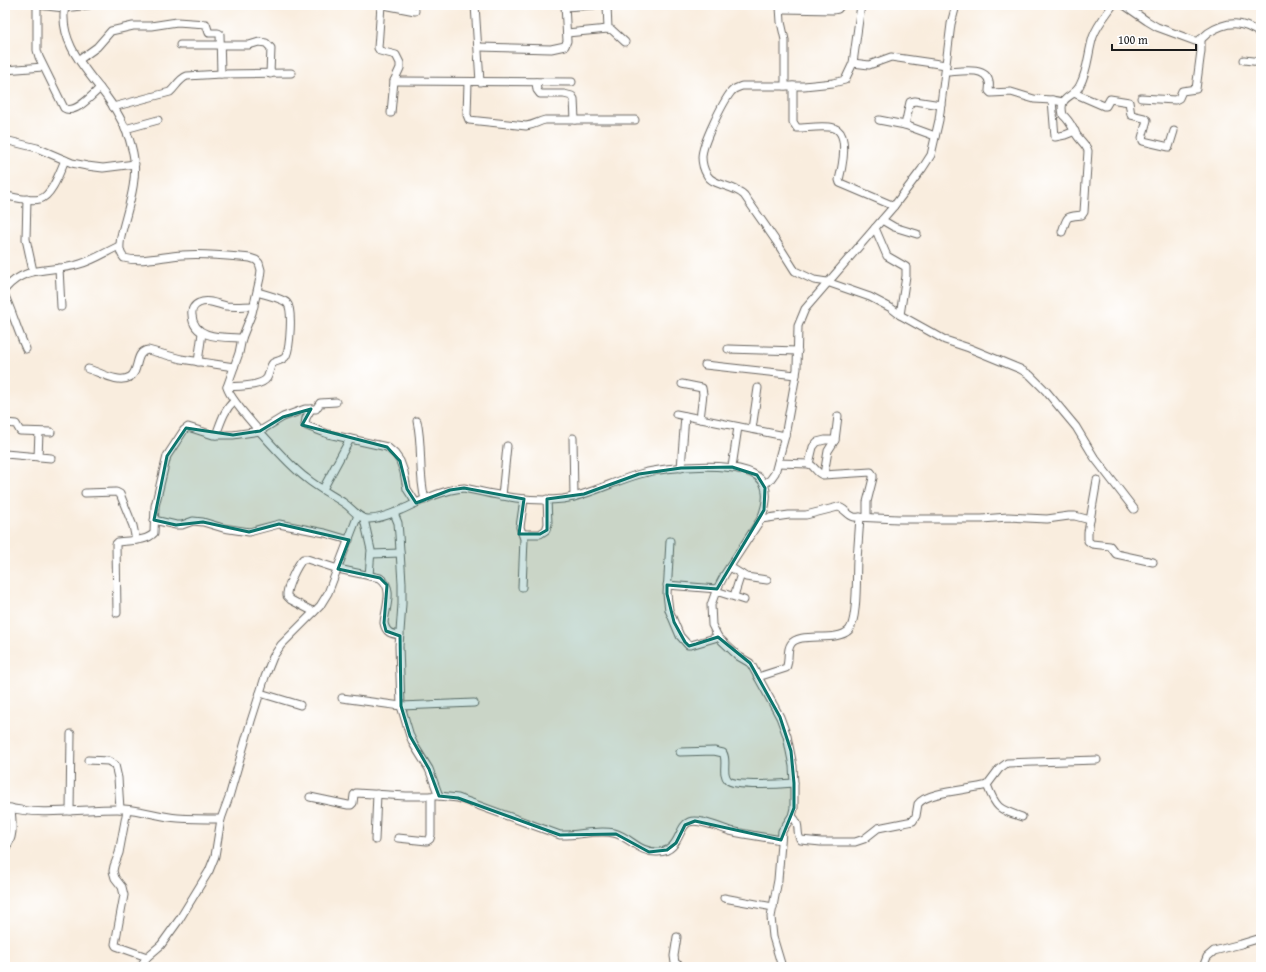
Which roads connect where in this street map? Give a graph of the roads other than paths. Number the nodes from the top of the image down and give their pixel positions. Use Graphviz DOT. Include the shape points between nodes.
graph roads {
  1 [pos="38,5"];
  2 [pos="89,5"];
  3 [pos="381,5"];
  4 [pos="384,5"];
  5 [pos="475,5"];
  6 [pos="594,5"];
  7 [pos="607,5"];
  8 [pos="841,5"];
  9 [pos="861,5"];
  10 [pos="956,5"];
  11 [pos="1113,5"];
  12 [pos="1124,5"];
  13 [pos="64,6"];
  14 [pos="565,6"];
  15 [pos="780,6"];
  16 [pos="415,11"];
  17 [pos="608,29"];
  18 [pos="566,33"];
  19 [pos="1261,34"];
  20 [pos="1201,39"];
  21 [pos="625,42"];
  22 [pos="180,45"];
  23 [pos="220,45"];
  24 [pos="479,47"];
  25 [pos="79,60"];
  26 [pos="1244,60"];
  27 [pos="1261,62"];
  28 [pos="853,63"];
  29 [pos="43,67"];
  30 [pos="946,69"];
  31 [pos="5,70"];
  32 [pos="292,73"];
  33 [pos="221,74"];
  34 [pos="270,74"];
  35 [pos="394,81"];
  36 [pos="468,82"];
  37 [pos="480,82"];
  38 [pos="536,82"];
  39 [pos="572,82"];
  40 [pos="789,86"];
  41 [pos="100,88"];
  42 [pos="1074,93"];
  43 [pos="1141,98"];
  44 [pos="1052,100"];
  45 [pos="1063,102"];
  46 [pos="941,105"];
  47 [pos="113,107"];
  48 [pos="391,113"];
  49 [pos="158,120"];
  50 [pos="575,120"];
  51 [pos="635,120"];
  52 [pos="879,120"];
  53 [pos="905,125"];
  54 [pos="125,129"];
  55 [pos="1075,131"];
  56 [pos="1174,131"];
  57 [pos="936,136"];
  58 [pos="5,140"];
  59 [pos="65,160"];
  60 [pos="135,164"];
  61 [pos="5,196"];
  62 [pos="27,199"];
  63 [pos="894,206"];
  64 [pos="882,220"];
  65 [pos="875,228"];
  66 [pos="1062,232"];
  67 [pos="917,234"];
  68 [pos="120,246"];
  69 [pos="59,268"];
  70 [pos="33,271"];
  71 [pos="5,278"];
  72 [pos="824,286"];
  73 [pos="7,287"];
  74 [pos="258,292"];
  75 [pos="5,296"];
  76 [pos="254,306"];
  77 [pos="61,307"];
  78 [pos="900,315"];
  79 [pos="202,333"];
  80 [pos="242,338"];
  81 [pos="26,349"];
  82 [pos="728,349"];
  83 [pos="798,351"];
  84 [pos="198,362"];
  85 [pos="705,365"];
  86 [pos="234,367"];
  87 [pos="88,369"];
  88 [pos="796,375"];
  89 [pos="682,384"];
  90 [pos="227,386"];
  91 [pos="758,388"];
  92 [pos="234,401"];
  93 [pos="336,402"];
  94 [pos="311,409"];
  95 [pos="676,414"];
  96 [pos="685,416"];
  97 [pos="838,416"];
  98 [pos="700,419"];
  99 [pos="417,421"];
  100 [pos="5,423"];
  101 [pos="738,426"];
  102 [pos="752,429"];
  103 [pos="260,430"];
  104 [pos="39,432"];
  105 [pos="51,432"];
  106 [pos="216,435"];
  107 [pos="785,436"];
  108 [pos="573,438"];
  109 [pos="350,439"];
  110 [pos="835,440"];
  111 [pos="507,446"];
  112 [pos="5,454"];
  113 [pos="38,457"];
  114 [pos="51,458"];
  115 [pos="778,464"];
  116 [pos="810,464"];
  117 [pos="732,467"];
  118 [pos="681,468"];
  119 [pos="824,474"];
  120 [pos="1097,480"];
  121 [pos="764,484"];
  122 [pos="323,490"];
  123 [pos="85,493"];
  124 [pos="502,496"];
  125 [pos="574,497"];
  126 [pos="524,499"];
  127 [pos="425,500"];
  128 [pos="547,500"];
  129 [pos="416,503"];
  130 [pos="1134,509"];
  131 [pos="394,513"];
  132 [pos="361,517"];
  133 [pos="864,517"];
  134 [pos="761,519"];
  135 [pos="154,520"];
  136 [pos="1090,520"];
  137 [pos="523,534"];
  138 [pos="136,540"];
  139 [pos="349,540"];
  140 [pos="670,541"];
  141 [pos="400,553"];
  142 [pos="372,554"];
  143 [pos="1153,562"];
  144 [pos="730,567"];
  145 [pos="338,569"];
  146 [pos="741,574"];
  147 [pos="369,576"];
  148 [pos="767,580"];
  149 [pos="402,584"];
  150 [pos="387,585"];
  151 [pos="667,585"];
  152 [pos="522,587"];
  153 [pos="716,590"];
  154 [pos="734,596"];
  155 [pos="744,600"];
  156 [pos="314,612"];
  157 [pos="117,613"];
  158 [pos="400,635"];
  159 [pos="718,637"];
  160 [pos="758,677"];
  161 [pos="260,693"];
  162 [pos="342,698"];
  163 [pos="474,703"];
  164 [pos="300,705"];
  165 [pos="401,706"];
  166 [pos="71,734"];
  167 [pos="680,752"];
  168 [pos="88,760"];
  169 [pos="1097,760"];
  170 [pos="794,783"];
  171 [pos="988,785"];
  172 [pos="377,794"];
  173 [pos="435,796"];
  174 [pos="310,797"];
  175 [pos="8,808"];
  176 [pos="124,809"];
  177 [pos="70,811"];
  178 [pos="792,816"];
  179 [pos="1022,817"];
  180 [pos="221,819"];
  181 [pos="398,838"];
  182 [pos="375,840"];
  183 [pos="781,840"];
  184 [pos="5,848"];
  185 [pos="724,898"];
  186 [pos="772,907"];
  187 [pos="677,937"];
  188 [pos="1261,938"];
  189 [pos="146,957"];
  190 [pos="140,967"];
  191 [pos="682,967"];
  192 [pos="782,967"];
  193 [pos="1203,967"];
  1 -- 13 [label="street"];
  1 -- 29 [label="street" via="37,50"];
  2 -- 13 [label="street"];
  3 -- 35 [label="street" via="378,48 398,58 400,68"];
  4 -- 16 [label="street"];
  5 -- 24 [label="street"];
  6 -- 14 [label="street"];
  7 -- 17 [label="street"];
  8 -- 15 [label="street" via="833,10 784,9"];
  9 -- 28 [label="street"];
  10 -- 30 [label="street" via="951,24"];
  11 -- 42 [label="street" via="1094,36 1086,71 1080,87"];
  12 -- 20 [label="street" via="1157,27 1195,41"];
  13 -- 25 [label="street" via="64,30"];
  14 -- 18 [label="street"];
  15 -- 40 [label="street"];
  17 -- 18 [label="street"];
  17 -- 21 [label="street"];
  18 -- 24 [label="street" via="566,44 551,49"];
  19 -- 20 [label="street" via="1251,27 1238,23 1218,28"];
  20 -- 43 [label="street" via="1196,89 1182,92 1175,100"];
  22 -- 23 [label="street"];
  23 -- 25 [label="street" via="219,33 209,33 206,24 177,22 134,26 111,31 97,47"];
  23 -- 33 [label="street"];
  23 -- 34 [label="street" via="266,43 271,48"];
  24 -- 37 [label="street"];
  25 -- 41 [label="street"];
  26 -- 27 [label="street"];
  28 -- 30 [label="street" via="869,65 891,57"];
  28 -- 40 [label="street" via="848,77 841,82"];
  29 -- 31 [label="street"];
  29 -- 41 [label="street" via="61,105 67,110 84,103"];
  30 -- 44 [label="street" via="978,71 985,74 990,93 1011,92 1034,99"];
  30 -- 46 [label="street"];
  32 -- 34 [label="street"];
  33 -- 34 [label="street"];
  33 -- 47 [label="street" via="187,76 170,92"];
  35 -- 36 [label="street"];
  35 -- 48 [label="street"];
  36 -- 37 [label="street"];
  36 -- 50 [label="street" via="469,120 526,126 545,120"];
  37 -- 38 [label="street"];
  38 -- 39 [label="street"];
  38 -- 50 [label="street" via="540,94 572,96"];
  40 -- 63 [label="street" via="793,122 797,128 833,128 840,133 843,139 840,183"];
  40 -- 72 [label="street" via="734,88 721,109 705,146 702,156 704,168 711,179 744,195 794,271"];
  41 -- 47 [label="street"];
  42 -- 45 [label="street"];
  42 -- 56 [label="street" via="1104,106 1110,99 1129,102 1130,115 1147,120 1143,141 1169,147"];
  44 -- 45 [label="street"];
  44 -- 55 [label="street" via="1055,136"];
  45 -- 55 [label="street" via="1063,115 1070,120"];
  46 -- 53 [label="street" via="912,101"];
  46 -- 57 [label="street"];
  47 -- 54 [label="street"];
  49 -- 54 [label="street"];
  50 -- 51 [label="street"];
  52 -- 53 [label="street"];
  53 -- 57 [label="street"];
  54 -- 60 [label="street" via="132,146"];
  55 -- 66 [label="street" via="1088,151 1084,212 1069,216"];
  57 -- 63 [label="street" via="931,155"];
  58 -- 59 [label="street" via="37,148"];
  59 -- 60 [label="street" via="98,167"];
  59 -- 62 [label="street" via="49,193 40,199"];
  60 -- 68 [label="street"];
  61 -- 62 [label="street"];
  62 -- 70 [label="street" via="26,239"];
  63 -- 64 [label="street"];
  64 -- 65 [label="street"];
  64 -- 67 [label="street" via="894,227"];
  65 -- 72 [label="street"];
  65 -- 78 [label="street" via="887,256 906,267"];
  68 -- 69 [label="street" via="93,259"];
  68 -- 74 [label="street" via="121,255 129,259 207,254 256,260 260,263 261,270"];
  69 -- 70 [label="street"];
  69 -- 77 [label="street"];
  70 -- 73 [label="street" via="16,278"];
  71 -- 73 [label="street"];
  72 -- 78 [label="street" via="870,297"];
  72 -- 83 [label="street" via="800,318"];
  74 -- 76 [label="street"];
  74 -- 90 [label="street" via="289,305 291,312 286,355 271,365 264,382"];
  75 -- 81 [label="street"];
  76 -- 79 [label="street" via="226,306 199,302 193,308 192,316 194,326"];
  76 -- 80 [label="street"];
  78 -- 130 [label="street" via="945,340 1030,375 1076,427 1094,457"];
  79 -- 80 [label="street"];
  79 -- 84 [label="street"];
  80 -- 86 [label="street"];
  82 -- 83 [label="street"];
  83 -- 88 [label="street"];
  84 -- 86 [label="street"];
  84 -- 87 [label="street" via="145,350 140,355 135,372 125,379 111,378"];
  85 -- 88 [label="street"];
  86 -- 90 [label="street"];
  88 -- 107 [label="street"];
  89 -- 98 [label="street" via="702,388"];
  90 -- 92 [label="street"];
  91 -- 102 [label="street"];
  92 -- 103 [label="street"];
  92 -- 106 [label="street" via="223,414"];
  93 -- 94 [label="street" via="320,402 316,409"];
  94 -- 103 [label="street" via="283,417"];
  94 -- 109 [label="street" via="305,425"];
  95 -- 96 [label="street"];
  96 -- 98 [label="street"];
  96 -- 118 [label="street"];
  97 -- 110 [label="street"];
  98 -- 101 [label="street"];
  99 -- 127 [label="street" via="420,437 420,476"];
  100 -- 104 [label="street" via="16,424 20,431"];
  101 -- 102 [label="street"];
  101 -- 117 [label="street"];
  102 -- 107 [label="street"];
  103 -- 106 [label="street"];
  103 -- 122 [label="street" via="285,459"];
  104 -- 105 [label="street"];
  104 -- 113 [label="street"];
  106 -- 135 [label="street" via="188,427 184,430 167,456"];
  107 -- 115 [label="street"];
  108 -- 125 [label="street"];
  109 -- 122 [label="street"];
  109 -- 129 [label="street" via="383,445 395,454 402,465 407,489"];
  110 -- 116 [label="street" via="817,442 813,446"];
  110 -- 119 [label="street" via="828,450"];
  111 -- 124 [label="street"];
  112 -- 113 [label="street"];
  113 -- 114 [label="street"];
  115 -- 116 [label="street"];
  115 -- 121 [label="street" via="775,473"];
  116 -- 119 [label="street" via="819,473"];
  117 -- 118 [label="street"];
  117 -- 121 [label="street" via="757,475"];
  118 -- 125 [label="street" via="639,474"];
  119 -- 133 [label="street" via="872,473 874,478"];
  120 -- 136 [label="street"];
  121 -- 134 [label="street" via="766,500"];
  122 -- 132 [label="street" via="345,503"];
  123 -- 138 [label="street" via="120,494"];
  124 -- 126 [label="street"];
  124 -- 127 [label="street" via="464,488 450,490"];
  125 -- 128 [label="street"];
  126 -- 128 [label="street"];
  126 -- 137 [label="street" via="520,527"];
  127 -- 129 [label="street"];
  128 -- 137 [label="street" via="546,530 540,534"];
  129 -- 131 [label="street"];
  131 -- 132 [label="street" via="372,519"];
  131 -- 141 [label="street" via="398,523"];
  132 -- 139 [label="street"];
  132 -- 142 [label="street"];
  133 -- 134 [label="street" via="849,516 842,508 838,508 806,516 789,515"];
  133 -- 136 [label="street" via="1047,519 1076,516"];
  133 -- 160 [label="street" via="856,598 850,629 844,634 793,641 786,668"];
  134 -- 144 [label="street"];
  135 -- 138 [label="street" via="154,534"];
  135 -- 139 [label="street" via="176,525 192,521 204,522 250,532 280,524"];
  136 -- 143 [label="street" via="1087,534 1090,543 1110,546 1116,554"];
  137 -- 152 [label="street"];
  138 -- 157 [label="street" via="116,544"];
  139 -- 145 [label="street"];
  140 -- 151 [label="street"];
  141 -- 142 [label="street"];
  141 -- 149 [label="street"];
  142 -- 147 [label="street"];
  144 -- 146 [label="street"];
  144 -- 153 [label="street"];
  145 -- 147 [label="street"];
  145 -- 156 [label="street" via="328,593"];
  145 -- 156 [label="street" via="307,559 300,563 286,596"];
  146 -- 148 [label="street"];
  146 -- 154 [label="street"];
  147 -- 150 [label="street" via="380,578"];
  149 -- 150 [label="street"];
  149 -- 158 [label="street"];
  150 -- 158 [label="street" via="384,628 389,633"];
  151 -- 153 [label="street"];
  151 -- 159 [label="street" via="669,610 685,642 691,645"];
  153 -- 154 [label="street"];
  153 -- 159 [label="street" via="711,605 711,618"];
  154 -- 155 [label="street"];
  156 -- 161 [label="street" via="281,645 273,657"];
  158 -- 165 [label="street"];
  159 -- 160 [label="street" via="738,656 750,663"];
  160 -- 170 [label="street" via="780,717 787,736"];
  161 -- 164 [label="street"];
  161 -- 180 [label="street" via="230,798"];
  162 -- 165 [label="street"];
  163 -- 165 [label="street"];
  165 -- 173 [label="street" via="410,736 429,769"];
  166 -- 177 [label="street"];
  167 -- 170 [label="street" via="723,753 726,776 732,783"];
  168 -- 176 [label="street" via="108,761 115,765"];
  169 -- 171 [label="street" via="1006,763"];
  170 -- 178 [label="street" via="795,800"];
  171 -- 178 [label="street" via="923,800 918,804 913,821 878,828 864,839 855,842 801,840 798,836 798,824"];
  171 -- 179 [label="street" via="998,807"];
  172 -- 173 [label="street"];
  172 -- 174 [label="street" via="356,793 351,805"];
  172 -- 182 [label="street"];
  173 -- 181 [label="street" via="430,839 427,841"];
  173 -- 183 [label="street" via="458,798 560,835 600,832 616,834 649,852 660,853 668,850 676,843 685,825 695,821 730,831"];
  175 -- 177 [label="street" via="36,812"];
  175 -- 184 [label="street" via="12,831"];
  176 -- 177 [label="street"];
  176 -- 180 [label="street" via="178,818"];
  176 -- 189 [label="street" via="120,853 113,871 124,895 115,944"];
  178 -- 183 [label="street" via="784,827"];
  180 -- 189 [label="street" via="215,856 209,871 166,939"];
  183 -- 186 [label="street" via="778,880"];
  185 -- 186 [label="street"];
  186 -- 192 [label="street" via="771,926"];
  187 -- 191 [label="street" via="674,956 675,962"];
  188 -- 193 [label="street" via="1214,951 1207,957"];
  189 -- 190 [label="street"];
}
